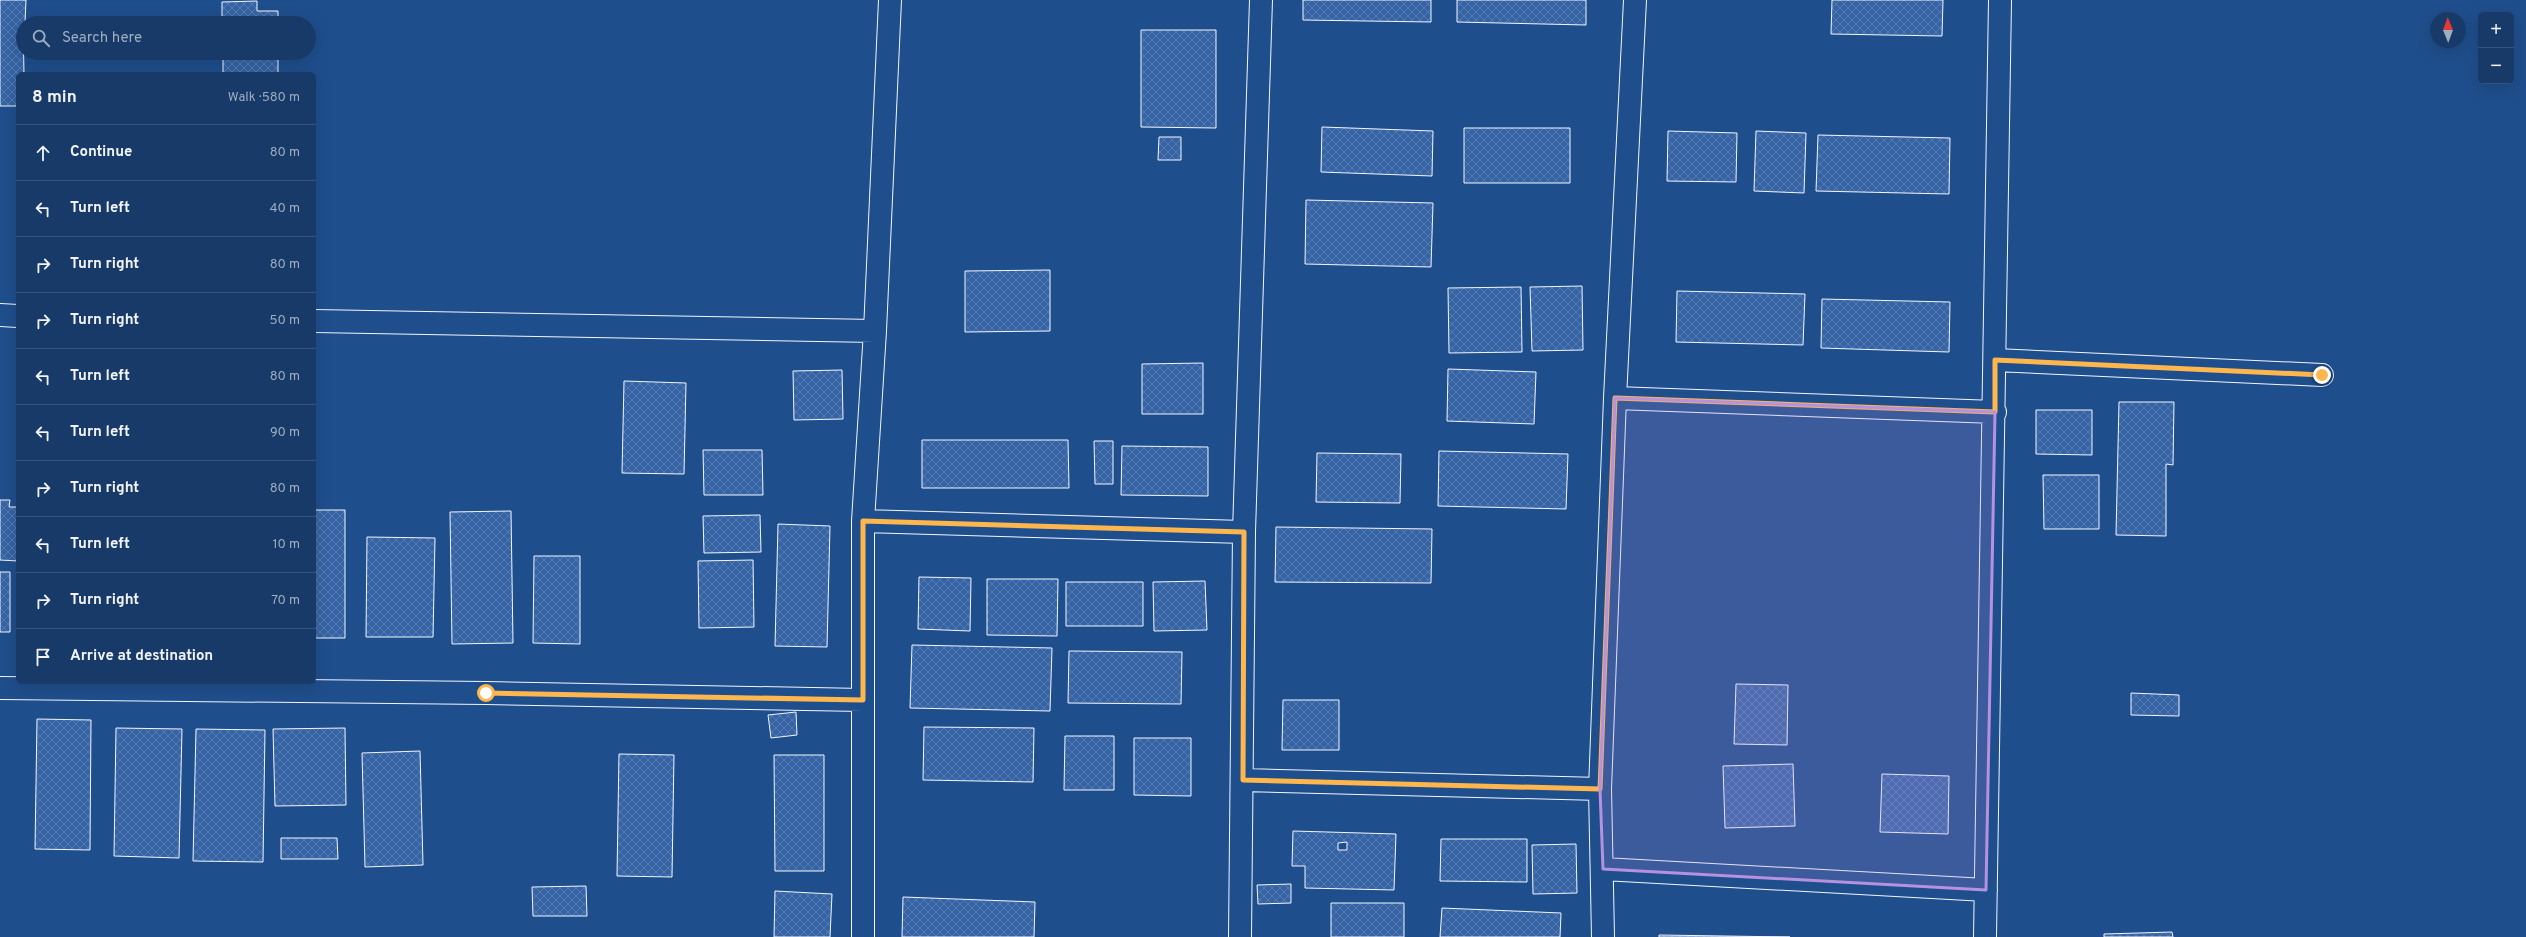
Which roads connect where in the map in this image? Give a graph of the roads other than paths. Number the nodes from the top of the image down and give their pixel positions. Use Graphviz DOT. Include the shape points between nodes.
graph roads {
  1 [pos="890,0"];
  2 [pos="1261,0"];
  3 [pos="1634,0"];
  4 [pos="2000,0"];
  5 [pos="0,316"];
  6 [pos="16,316"];
  7 [pos="316,321"];
  8 [pos="874,331"];
  9 [pos="1995,360"];
  10 [pos="2322,375"];
  11 [pos="1615,398"];
  12 [pos="1995,412"];
  13 [pos="863,521"];
  14 [pos="1244,532"];
  15 [pos="0,688"];
  16 [pos="863,700"];
  17 [pos="1243,780"];
  18 [pos="1600,789"];
  19 [pos="1603,869"];
  20 [pos="1986,890"];
  21 [pos="863,937"];
  22 [pos="1240,937"];
  23 [pos="1603,937"];
  24 [pos="1985,937"];
  1 -- 8 [label="street"];
  2 -- 14 [label="street"];
  3 -- 11 [label="street"];
  4 -- 9 [label="street"];
  5 -- 6 [label="street"];
  7 -- 8 [label="street"];
  8 -- 13 [label="street"];
  9 -- 10 [label="street"];
  9 -- 12 [label="street"];
  11 -- 12 [label="street"];
  11 -- 18 [label="street"];
  12 -- 20 [label="street"];
  13 -- 14 [label="street"];
  13 -- 16 [label="street"];
  14 -- 17 [label="street"];
  15 -- 16 [label="street"];
  16 -- 21 [label="street"];
  17 -- 18 [label="street"];
  17 -- 22 [label="street"];
  18 -- 19 [label="street"];
  19 -- 20 [label="street"];
  19 -- 23 [label="street"];
  20 -- 24 [label="street"];
}
